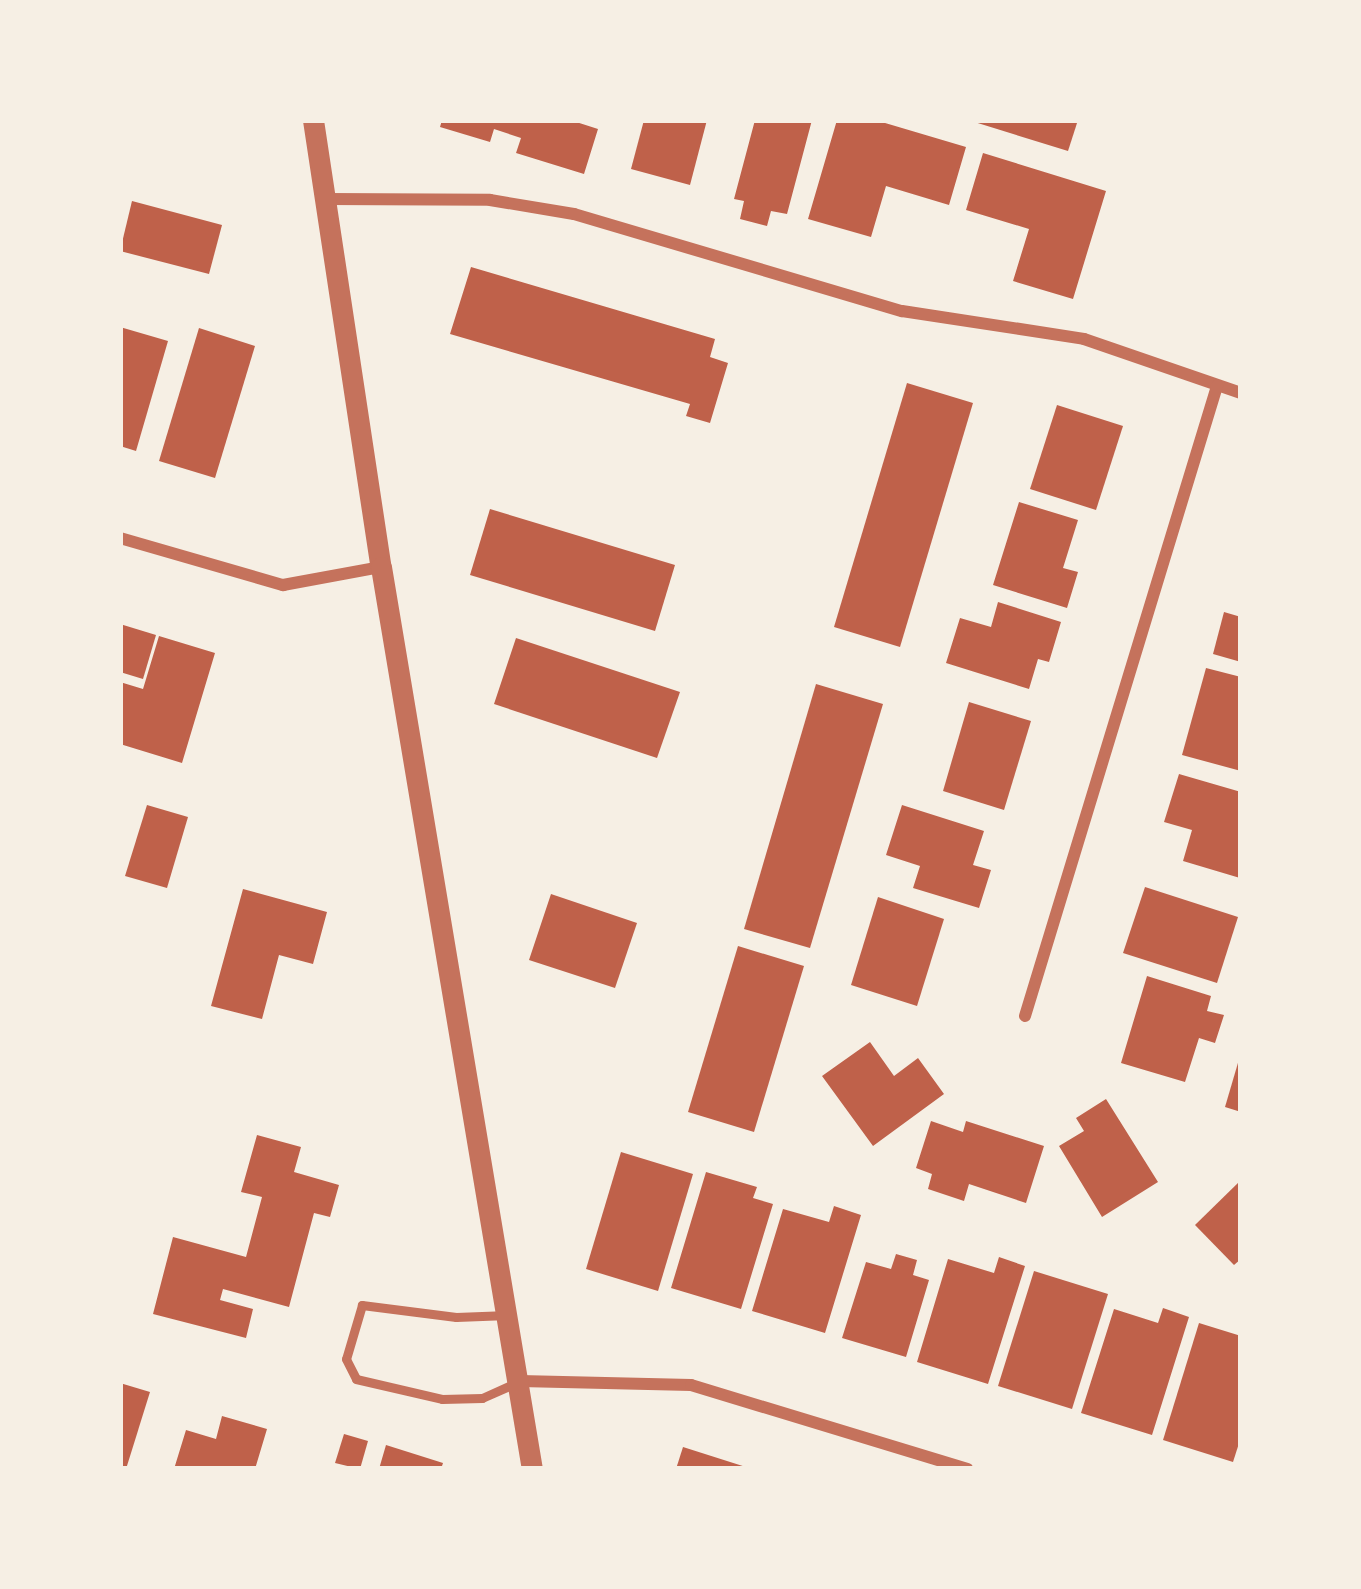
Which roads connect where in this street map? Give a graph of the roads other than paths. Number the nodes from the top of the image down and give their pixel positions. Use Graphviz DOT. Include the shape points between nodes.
graph roads {
  1 [pos="313,120"];
  2 [pos="326,199"];
  3 [pos="1216,386"];
  4 [pos="1241,393"];
  5 [pos="120,538"];
  6 [pos="381,567"];
  7 [pos="1025,1016"];
  8 [pos="509,1316"];
  9 [pos="520,1381"];
  10 [pos="532,1469"];
  11 [pos="968,1469"];
  1 -- 2 [label="street"];
  2 -- 3 [label="street" via="490,200 574,214 923,316 1084,339"];
  2 -- 6 [label="street"];
  3 -- 4 [label="street"];
  3 -- 7 [label="street"];
  5 -- 6 [label="street" via="283,585"];
  6 -- 8 [label="street"];
  8 -- 9 [label="street"];
  8 -- 9 [label="lane" via="362,1305 348,1370 442,1399 482,1398"];
  9 -- 10 [label="street"];
  9 -- 11 [label="street" via="691,1385"];
}
